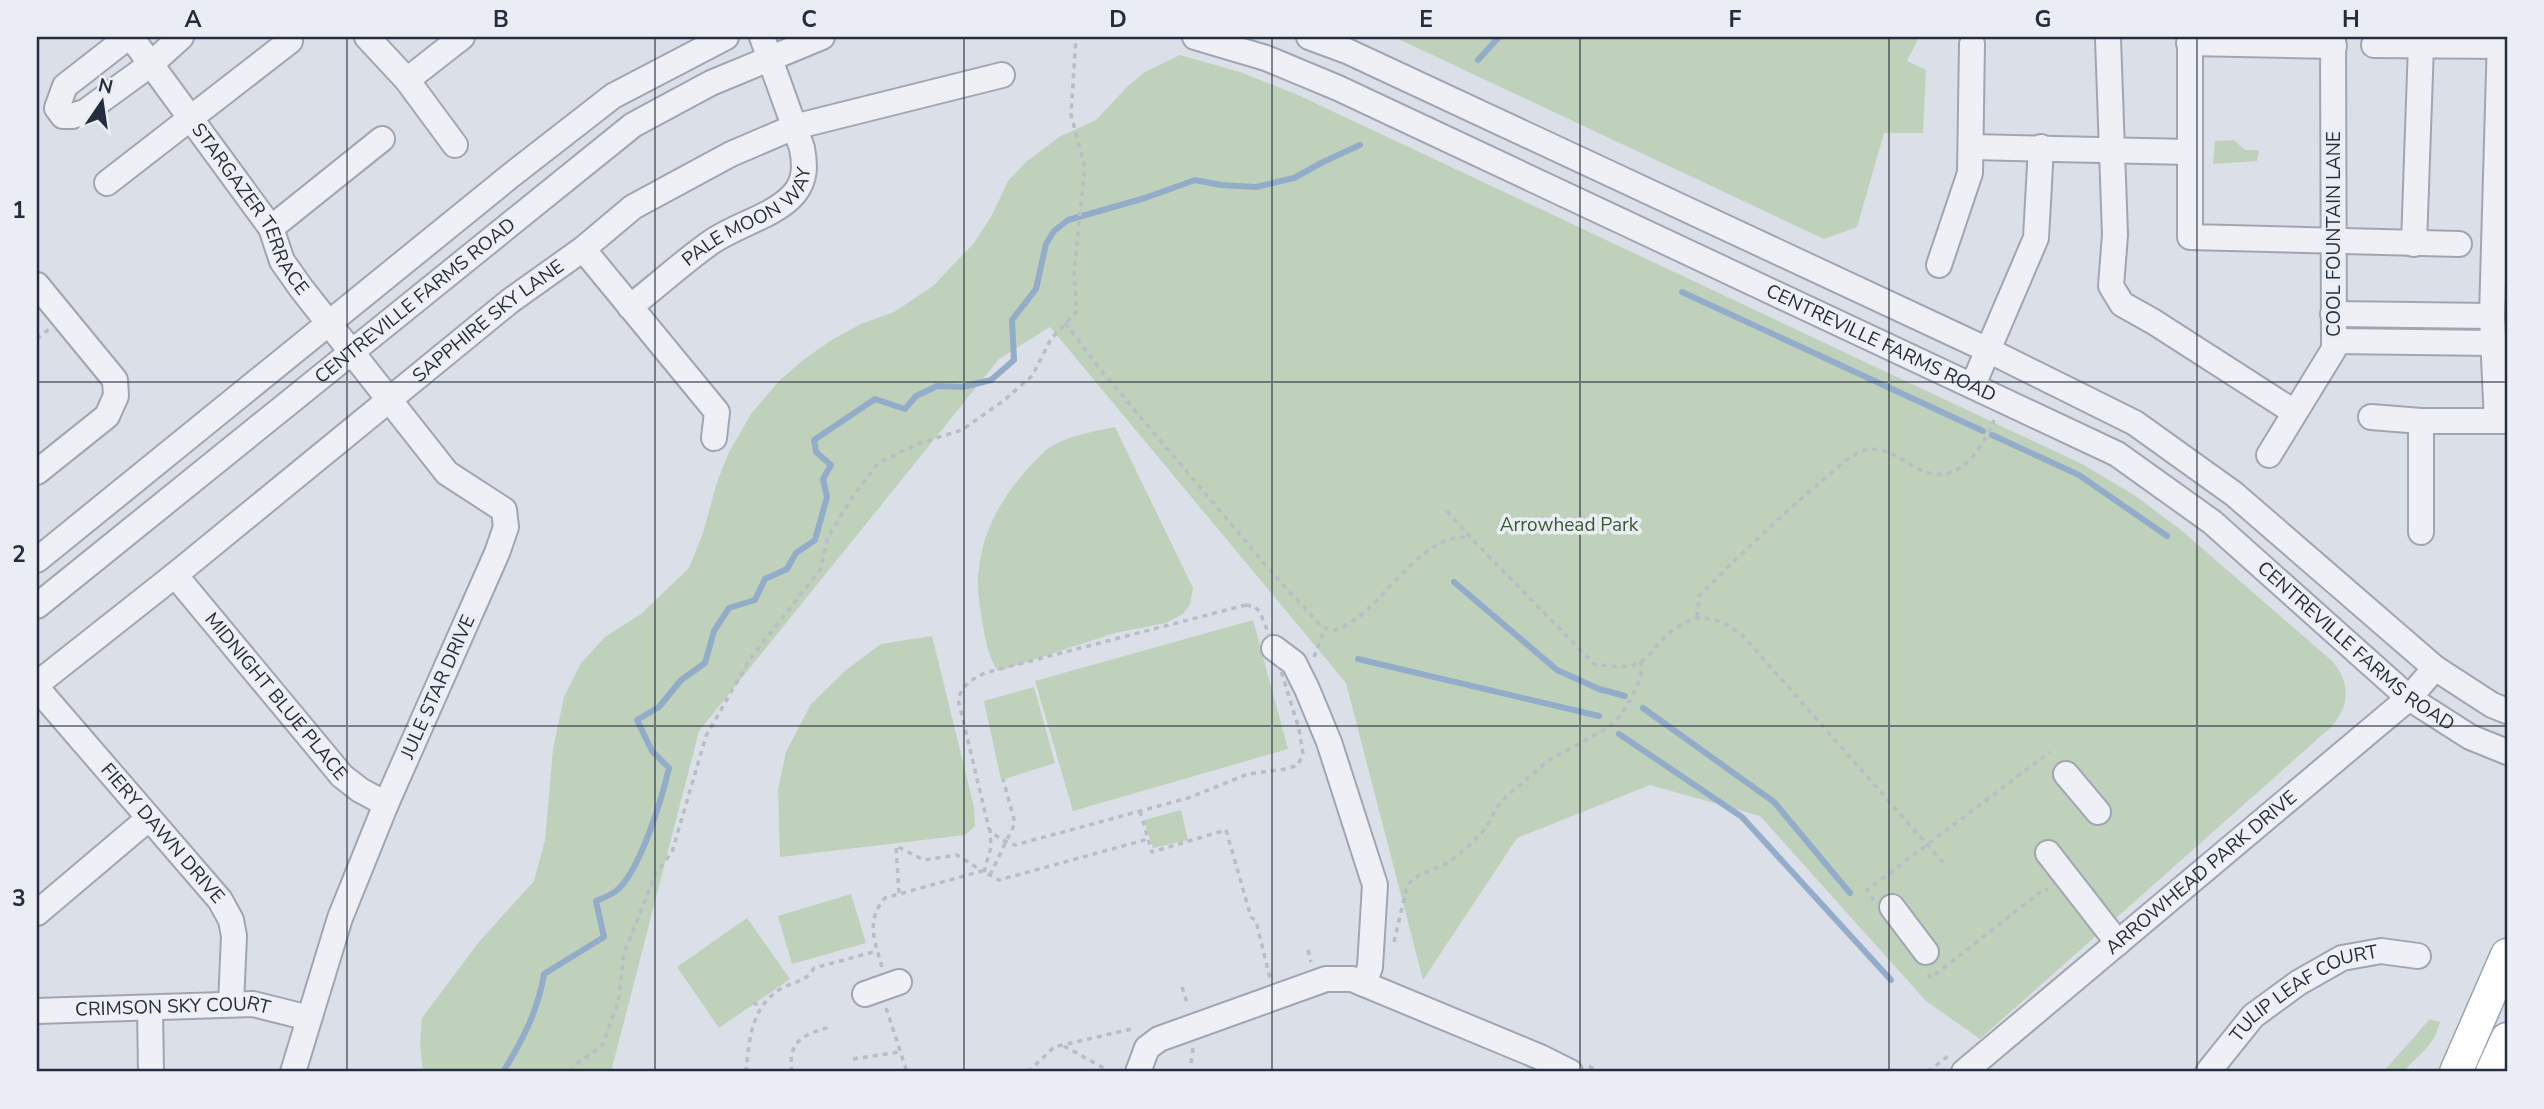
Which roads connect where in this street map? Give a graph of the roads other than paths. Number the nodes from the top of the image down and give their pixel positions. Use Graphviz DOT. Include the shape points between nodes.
graph roads {
  1 [pos="130,37"];
  2 [pos="181,37"];
  3 [pos="368,37"];
  4 [pos="462,37"];
  5 [pos="726,37"];
  6 [pos="822,37"];
  7 [pos="1195,37"];
  8 [pos="1309,37"];
  9 [pos="2108,39"];
  10 [pos="2190,40"];
  11 [pos="290,41"];
  12 [pos="2333,41"];
  13 [pos="2502,43"];
  14 [pos="1972,44"];
  15 [pos="2374,45"];
  16 [pos="2421,45"];
  17 [pos="766,47"];
  18 [pos="1270,47"];
  19 [pos="151,64"];
  20 [pos="1002,75"];
  21 [pos="407,80"];
  22 [pos="191,118"];
  23 [pos="794,127"];
  24 [pos="382,139"];
  25 [pos="455,145"];
  26 [pos="1972,147"];
  27 [pos="2041,147"];
  28 [pos="2111,149"];
  29 [pos="2189,152"];
  30 [pos="107,183"];
  31 [pos="271,228"];
  32 [pos="2333,242"];
  33 [pos="2501,243"];
  34 [pos="2414,244"];
  35 [pos="2459,244"];
  36 [pos="583,249"];
  37 [pos="1939,265"];
  38 [pos="37,285"];
  39 [pos="630,307"];
  40 [pos="2333,314"];
  41 [pos="2492,317"];
  42 [pos="330,324"];
  43 [pos="2334,341"];
  44 [pos="2494,342"];
  45 [pos="1990,351"];
  46 [pos="353,352"];
  47 [pos="1973,386"];
  48 [pos="389,401"];
  49 [pos="2294,412"];
  50 [pos="2371,417"];
  51 [pos="2421,421"];
  52 [pos="2502,421"];
  53 [pos="714,438"];
  54 [pos="2269,455"];
  55 [pos="37,472"];
  56 [pos="2421,532"];
  57 [pos="37,560"];
  58 [pos="175,575"];
  59 [pos="37,606"];
  60 [pos="1274,648"];
  61 [pos="2435,668"];
  62 [pos="37,686"];
  63 [pos="2409,698"];
  64 [pos="2507,711"];
  65 [pos="2507,752"];
  66 [pos="2066,774"];
  67 [pos="386,804"];
  68 [pos="2098,812"];
  69 [pos="148,819"];
  70 [pos="2048,853"];
  71 [pos="1884,904"];
  72 [pos="37,913"];
  73 [pos="2118,943"];
  74 [pos="2418,956"];
  75 [pos="2507,956"];
  76 [pos="1925,959"];
  77 [pos="1364,984"];
  78 [pos="230,1004"];
  79 [pos="150,1008"];
  80 [pos="37,1010"];
  81 [pos="309,1018"];
  82 [pos="2507,1039"];
  83 [pos="1956,1064"];
  84 [pos="1576,1068"];
  85 [pos="152,1072"];
  86 [pos="293,1072"];
  87 [pos="1138,1072"];
  88 [pos="2208,1072"];
  89 [pos="2456,1072"];
  90 [pos="2492,1072"];
  1 -- 19 [label="street, STARGAZER TERRACE"];
  1 -- 19 [label="street, STARGAZER TERRACE" via="65,86 57,108 63,116 85,112"];
  2 -- 19 [label="street, STARGAZER TERRACE"];
  3 -- 21 [label="street"];
  4 -- 21 [label="street"];
  5 -- 42 [label="street, CENTREVILLE FARMS ROAD" via="613,96"];
  6 -- 17 [label="street, CENTREVILLE FARMS ROAD"];
  7 -- 18 [label="street, CENTREVILLE FARMS ROAD"];
  8 -- 45 [label="street, CENTREVILLE FARMS ROAD"];
  9 -- 28 [label="street"];
  10 -- 12 [label="street"];
  10 -- 29 [label="street"];
  11 -- 22 [label="street"];
  12 -- 32 [label="street, COOL FOUNTAIN LANE"];
  13 -- 16 [label="street"];
  13 -- 33 [label="street"];
  14 -- 26 [label="street"];
  15 -- 16 [label="street"];
  16 -- 34 [label="street"];
  17 -- 23 [label="street, PALE MOON WAY"];
  17 -- 46 [label="street, CENTREVILLE FARMS ROAD" via="632,125"];
  18 -- 47 [label="street, CENTREVILLE FARMS ROAD" via="1338,88"];
  19 -- 22 [label="street, STARGAZER TERRACE"];
  20 -- 23 [label="street, SAPPHIRE SKY LANE"];
  21 -- 25 [label="street"];
  22 -- 30 [label="street"];
  22 -- 31 [label="street, STARGAZER TERRACE"];
  23 -- 36 [label="street, SAPPHIRE SKY LANE" via="731,153 633,207"];
  23 -- 39 [label="street, PALE MOON WAY" via="805,161 794,194 712,241"];
  24 -- 31 [label="street"];
  26 -- 27 [label="street"];
  26 -- 37 [label="street" via="1970,173"];
  27 -- 28 [label="street"];
  27 -- 45 [label="street" via="2036,238"];
  28 -- 29 [label="street"];
  28 -- 49 [label="street" via="2115,235 2111,286 2122,304"];
  29 -- 32 [label="street" via="2190,237"];
  31 -- 42 [label="street, STARGAZER TERRACE" via="282,261"];
  32 -- 34 [label="street"];
  32 -- 40 [label="street, COOL FOUNTAIN LANE"];
  33 -- 41 [label="street"];
  34 -- 35 [label="street"];
  36 -- 39 [label="street"];
  36 -- 48 [label="street, SAPPHIRE SKY LANE" via="510,301"];
  38 -- 55 [label="street" via="115,380 116,396 107,416"];
  39 -- 53 [label="street" via="726,404"];
  40 -- 41 [label="street"];
  40 -- 43 [label="street, COOL FOUNTAIN LANE"];
  41 -- 44 [label="street"];
  42 -- 46 [label="street, STARGAZER TERRACE"];
  42 -- 57 [label="street, CENTREVILLE FARMS ROAD"];
  43 -- 44 [label="street"];
  43 -- 49 [label="street, COOL FOUNTAIN LANE" via="2334,349"];
  44 -- 52 [label="street"];
  45 -- 47 [label="street"];
  45 -- 61 [label="street, CENTREVILLE FARMS ROAD" via="2135,423 2234,494"];
  46 -- 48 [label="street, JULE STAR DRIVE"];
  46 -- 59 [label="street, CENTREVILLE FARMS ROAD"];
  47 -- 63 [label="street, CENTREVILLE FARMS ROAD" via="2117,454 2212,522"];
  48 -- 58 [label="street, SAPPHIRE SKY LANE"];
  48 -- 67 [label="street, JULE STAR DRIVE" via="447,473 504,510 506,527"];
  49 -- 54 [label="street, COOL FOUNTAIN LANE"];
  50 -- 51 [label="street"];
  51 -- 52 [label="street"];
  51 -- 56 [label="street"];
  58 -- 62 [label="street, SAPPHIRE SKY LANE"];
  58 -- 67 [label="street, MIDNIGHT BLUE PLACE" via="342,776"];
  60 -- 77 [label="street" via="1294,663 1307,689 1375,885 1370,967"];
  61 -- 63 [label="street, ARROWHEAD PARK DRIVE"];
  61 -- 64 [label="street, CENTREVILLE FARMS ROAD"];
  62 -- 69 [label="street, FIERY DAWN DRIVE"];
  63 -- 65 [label="street, CENTREVILLE FARMS ROAD" via="2470,737"];
  63 -- 73 [label="street, ARROWHEAD PARK DRIVE"];
  66 -- 68 [label="street"];
  67 -- 81 [label="street, JULE STAR DRIVE" via="340,918"];
  69 -- 72 [label="street"];
  69 -- 78 [label="street, FIERY DAWN DRIVE" via="220,900 231,920"];
  70 -- 73 [label="street"];
  71 -- 76 [label="street"];
  73 -- 83 [label="street, ARROWHEAD PARK DRIVE"];
  74 -- 88 [label="street, TULIP LEAF COURT" via="2381,951 2342,958 2253,1016"];
  75 -- 89 [label="main road"];
  77 -- 84 [label="street"];
  77 -- 87 [label="street" via="1326,979 1159,1039 1147,1048"];
  78 -- 79 [label="street, CRIMSON SKY COURT"];
  78 -- 81 [label="street, CRIMSON SKY COURT" via="253,1004"];
  79 -- 80 [label="street, CRIMSON SKY COURT"];
  79 -- 85 [label="street"];
  81 -- 86 [label="street, JULE STAR DRIVE"];
  82 -- 90 [label="main road"];
}
